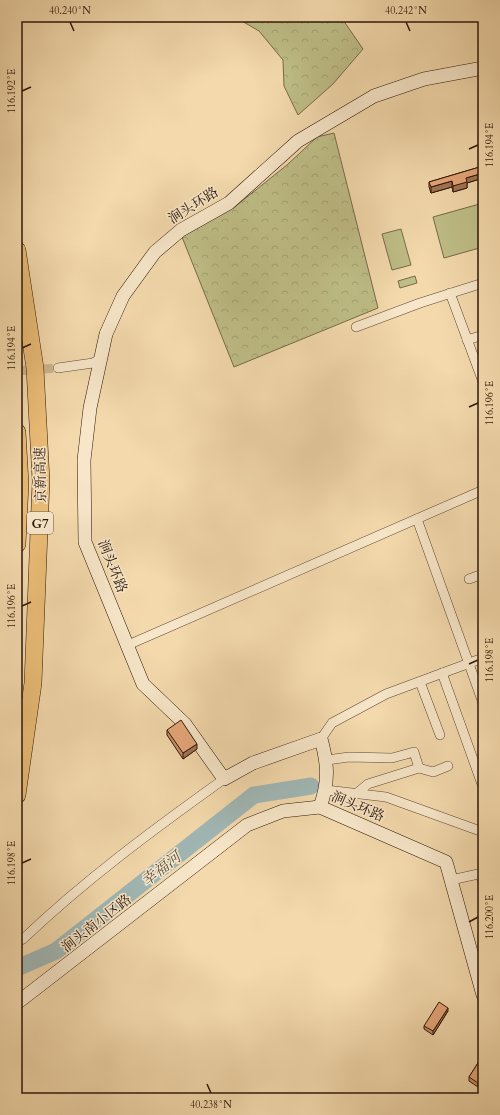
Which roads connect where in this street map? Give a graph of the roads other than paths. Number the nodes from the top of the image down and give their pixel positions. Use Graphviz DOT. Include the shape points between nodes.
graph roads {
  1 [pos="483,68"];
  2 [pos="17,250"];
  3 [pos="483,283"];
  4 [pos="450,293"];
  5 [pos="356,327"];
  6 [pos="483,335"];
  7 [pos="467,340"];
  8 [pos="101,358"];
  9 [pos="58,368"];
  10 [pos="483,382"];
  11 [pos="17,432"];
  12 [pos="483,490"];
  13 [pos="417,519"];
  14 [pos="17,544"];
  15 [pos="483,574"];
  16 [pos="469,579"];
  17 [pos="128,645"];
  18 [pos="483,658"];
  19 [pos="468,663"];
  20 [pos="442,673"];
  21 [pos="420,682"];
  22 [pos="483,704"];
  23 [pos="440,735"];
  24 [pos="321,739"];
  25 [pos="327,760"];
  26 [pos="448,766"];
  27 [pos="419,768"];
  28 [pos="224,779"];
  29 [pos="483,787"];
  30 [pos="326,790"];
  31 [pos="357,794"];
  32 [pos="17,795"];
  33 [pos="320,807"];
  34 [pos="483,832"];
  35 [pos="482,873"];
  36 [pos="451,880"];
  37 [pos="483,884"];
  38 [pos="17,942"];
  39 [pos="483,995"];
  40 [pos="17,1003"];
  1 -- 8 [label="street, 涧头环路" via="424,80 374,96 298,141 229,203 181,230 155,252 123,296 106,334"];
  2 -- 32 [label="highway, 京新高速 / G7" via="36,368 41,481 33,683"];
  3 -- 4 [label="street"];
  4 -- 5 [label="street"];
  4 -- 7 [label="street"];
  6 -- 7 [label="street"];
  7 -- 10 [label="street"];
  8 -- 9 [label="street" via="93,363"];
  8 -- 17 [label="street, 涧头环路" via="90,408 84,460 85,542"];
  11 -- 14 [label="highway, 京新高速 / G7" via="20,484"];
  12 -- 13 [label="street"];
  13 -- 17 [label="street"];
  13 -- 19 [label="street"];
  15 -- 16 [label="street"];
  17 -- 28 [label="street, 涧头环路" via="144,684 186,724"];
  18 -- 19 [label="street"];
  19 -- 20 [label="street"];
  19 -- 22 [label="street"];
  20 -- 21 [label="street"];
  20 -- 29 [label="street"];
  21 -- 23 [label="street"];
  21 -- 24 [label="street" via="386,694 332,723"];
  24 -- 25 [label="street, 涧头环路"];
  24 -- 28 [label="street" via="253,763"];
  25 -- 27 [label="street" via="349,757 392,758 414,752"];
  25 -- 30 [label="street, 涧头环路"];
  26 -- 27 [label="street" via="433,772"];
  27 -- 31 [label="street" via="368,784"];
  28 -- 38 [label="street" via="135,843"];
  30 -- 31 [label="street"];
  30 -- 33 [label="street, 涧头环路"];
  31 -- 34 [label="street" via="386,797"];
  33 -- 36 [label="street, 涧头环路" via="446,862"];
  33 -- 40 [label="street, 涧头南小区路" via="284,810 247,825"];
  35 -- 36 [label="street"];
  35 -- 37 [label="street"];
  36 -- 39 [label="street, 涧头环路"];
}
